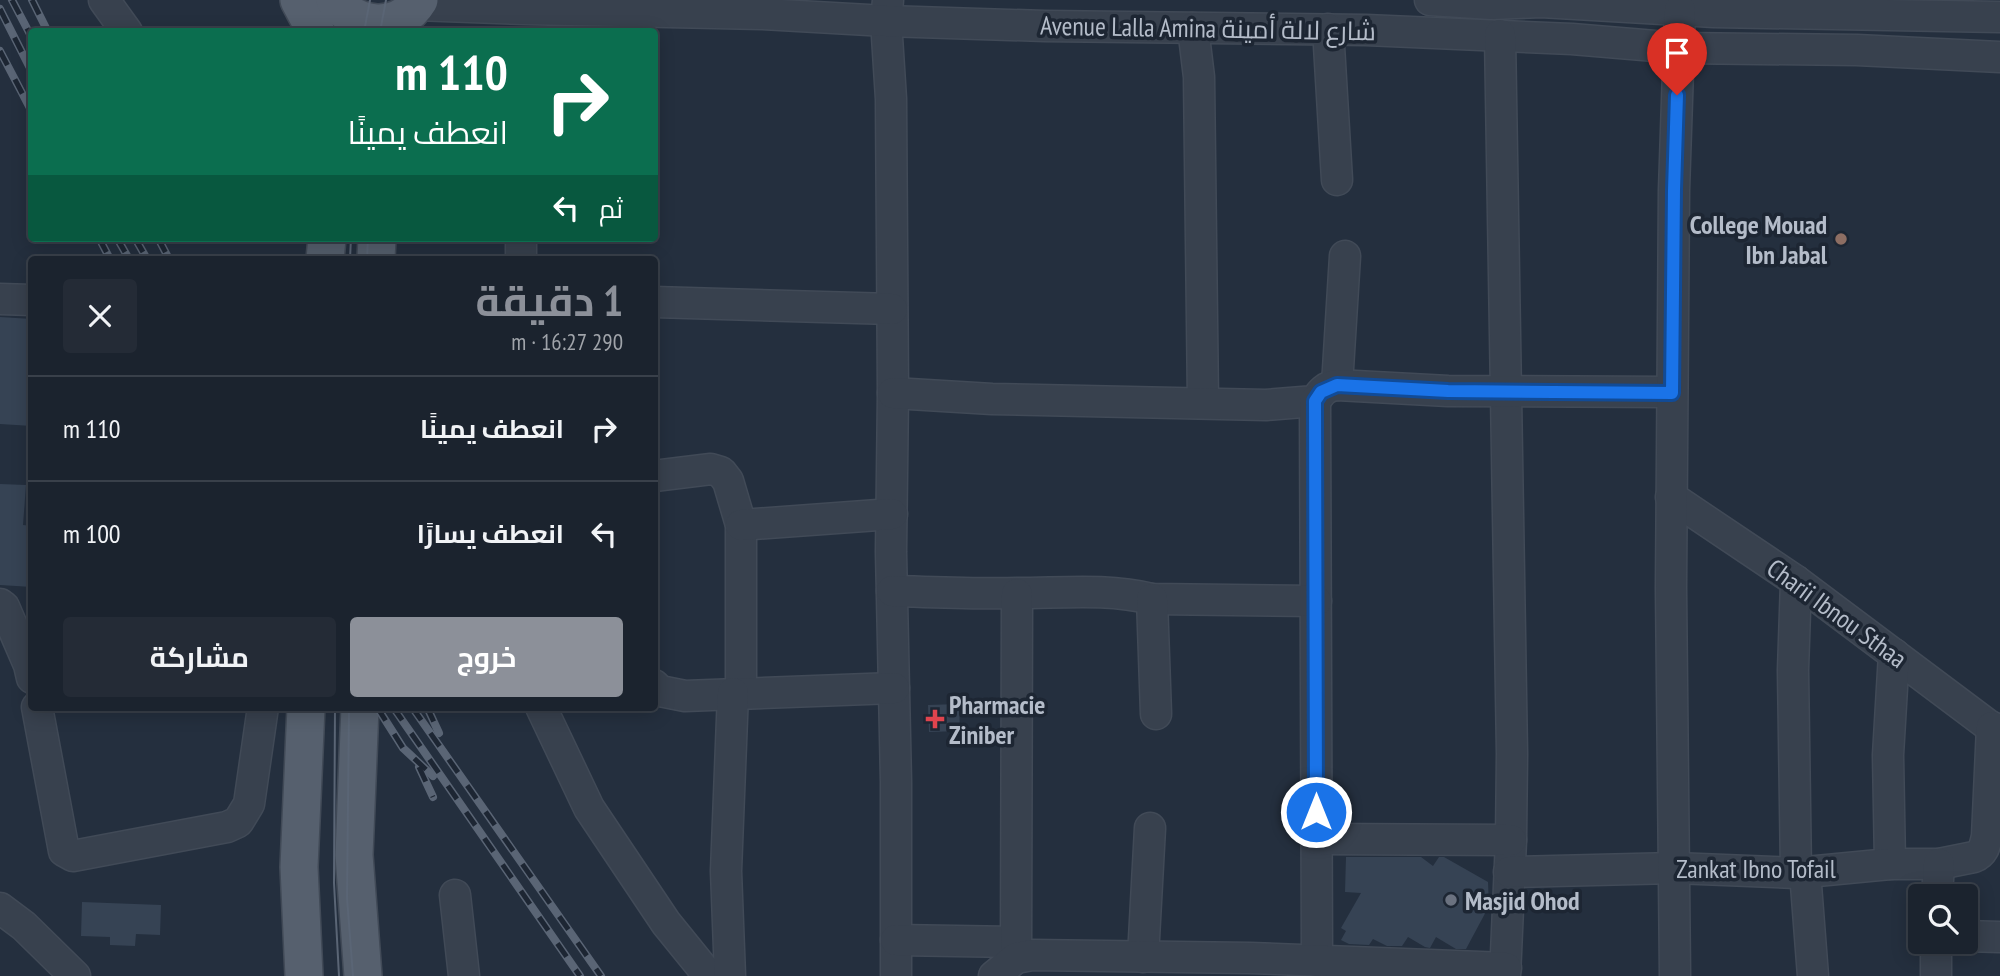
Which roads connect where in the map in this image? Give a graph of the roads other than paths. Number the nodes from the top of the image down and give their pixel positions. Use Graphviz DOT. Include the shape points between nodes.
graph roads {
  1 [pos="104,0"];
  2 [pos="299,0"];
  3 [pos="1430,0"];
  4 [pos="1541,1"];
  5 [pos="1714,6"];
  6 [pos="887,10"];
  7 [pos="1680,10"];
  8 [pos="406,14"];
  9 [pos="2000,17"];
  10 [pos="332,18"];
  11 [pos="524,20"];
  12 [pos="124,28"];
  13 [pos="1193,28"];
  14 [pos="1328,29"];
  15 [pos="1500,35"];
  16 [pos="1679,48"];
  17 [pos="1714,48"];
  18 [pos="2000,57"];
  19 [pos="1337,180"];
  20 [pos="1345,257"];
  21 [pos="0,299"];
  22 [pos="28,300"];
  23 [pos="658,302"];
  24 [pos="892,309"];
  25 [pos="1505,390"];
  26 [pos="893,393"];
  27 [pos="1326,393"];
  28 [pos="1672,393"];
  29 [pos="1203,402"];
  30 [pos="658,476"];
  31 [pos="1671,497"];
  32 [pos="892,513"];
  33 [pos="741,525"];
  34 [pos="1796,581"];
  35 [pos="892,591"];
  36 [pos="1017,593"];
  37 [pos="1152,599"];
  38 [pos="1316,601"];
  39 [pos="0,604"];
  40 [pos="1894,654"];
  41 [pos="28,663"];
  42 [pos="894,688"];
  43 [pos="658,689"];
  44 [pos="737,693"];
  45 [pos="38,711"];
  46 [pos="262,711"];
  47 [pos="306,711"];
  48 [pos="543,711"];
  49 [pos="1156,714"];
  50 [pos="360,719"];
  51 [pos="1996,730"];
  52 [pos="1150,828"];
  53 [pos="1316,839"];
  54 [pos="1511,840"];
  55 [pos="1890,864"];
  56 [pos="1939,864"];
  57 [pos="1675,868"];
  58 [pos="1509,872"];
  59 [pos="1801,872"];
  60 [pos="1938,884"];
  61 [pos="455,895"];
  62 [pos="0,908"];
  63 [pos="1978,936"];
  64 [pos="2000,937"];
  65 [pos="896,940"];
  66 [pos="1936,954"];
  67 [pos="1023,962"];
  68 [pos="1162,964"];
  69 [pos="1326,966"];
  70 [pos="1505,972"];
  71 [pos="75,976"];
  72 [pos="304,976"];
  73 [pos="363,976"];
  74 [pos="464,976"];
  75 [pos="709,976"];
  76 [pos="730,976"];
  77 [pos="896,976"];
  78 [pos="1675,976"];
  79 [pos="1813,976"];
  80 [pos="1937,976"];
  1 -- 12 [label="street"];
  2 -- 10 [label="main road"];
  3 -- 4 [label="street"];
  4 -- 7 [label="street"];
  5 -- 7 [label="street"];
  5 -- 9 [label="street"];
  5 -- 17 [label="street"];
  6 -- 11 [label="street, Avenue Lalla Amina شارع لالة أمينة"];
  6 -- 13 [label="street, Avenue Lalla Amina شارع لالة أمينة"];
  6 -- 24 [label="street"];
  7 -- 16 [label="street"];
  8 -- 10 [label="main road" via="381,23"];
  8 -- 11 [label="street, Avenue Lalla Amina شارع لالة أمينة"];
  13 -- 14 [label="street, Avenue Lalla Amina شارع لالة أمينة"];
  13 -- 29 [label="street" via="1199,77"];
  14 -- 15 [label="street, Avenue Lalla Amina شارع لالة أمينة"];
  14 -- 19 [label="street"];
  15 -- 16 [label="street, Avenue Lalla Amina شارع لالة أمينة"];
  15 -- 25 [label="street"];
  16 -- 17 [label="street, Avenue Lalla Amina شارع لالة أمينة"];
  16 -- 28 [label="street"];
  17 -- 18 [label="street, Avenue Lalla Amina شارع لالة أمينة"];
  20 -- 27 [label="street"];
  21 -- 22 [label="street"];
  23 -- 24 [label="street"];
  24 -- 26 [label="street"];
  25 -- 27 [label="street"];
  25 -- 28 [label="street"];
  25 -- 54 [label="street"];
  26 -- 29 [label="street"];
  26 -- 32 [label="street"];
  27 -- 29 [label="street" via="1266,405"];
  27 -- 38 [label="street"];
  28 -- 31 [label="street"];
  30 -- 33 [label="street" via="710,469 721,472"];
  31 -- 34 [label="street, Charii Ibnou Sthaa"];
  31 -- 57 [label="street"];
  32 -- 33 [label="street"];
  32 -- 35 [label="street"];
  33 -- 44 [label="street"];
  34 -- 40 [label="street, Charii Ibnou Sthaa"];
  34 -- 59 [label="street" via="1793,670"];
  35 -- 36 [label="street"];
  35 -- 42 [label="street"];
  36 -- 37 [label="street" via="1091,592"];
  36 -- 67 [label="street"];
  37 -- 38 [label="street"];
  37 -- 49 [label="street"];
  38 -- 53 [label="street"];
  39 -- 41 [label="street"];
  40 -- 51 [label="street, Charii Ibnou Sthaa"];
  40 -- 55 [label="street" via="1888,755"];
  42 -- 44 [label="street"];
  42 -- 65 [label="street"];
  43 -- 44 [label="street" via="671,695"];
  44 -- 76 [label="street" via="726,871"];
  45 -- 46 [label="street" via="64,851 73,856 238,822 249,804"];
  47 -- 72 [label="main road" via="299,867"];
  48 -- 75 [label="street" via="589,808 666,923"];
  50 -- 73 [label="main road" via="354,855"];
  51 -- 56 [label="street, Zankat Ibno Tofail" via="1987,836 1980,855"];
  52 -- 68 [label="street"];
  53 -- 54 [label="street"];
  53 -- 69 [label="street"];
  54 -- 58 [label="street"];
  55 -- 56 [label="street, Zankat Ibno Tofail"];
  55 -- 59 [label="street, Zankat Ibno Tofail"];
  56 -- 60 [label="street"];
  57 -- 58 [label="street, Zankat Ibno Tofail"];
  57 -- 59 [label="street, Zankat Ibno Tofail"];
  57 -- 78 [label="street"];
  58 -- 70 [label="street"];
  59 -- 79 [label="street"];
  61 -- 74 [label="street"];
  62 -- 71 [label="street"];
  63 -- 64 [label="street"];
  65 -- 67 [label="street"];
  65 -- 77 [label="street"];
  66 -- 80 [label="street"];
  67 -- 68 [label="street"];
  68 -- 69 [label="street" via="1250,958"];
  69 -- 70 [label="street"];
}
